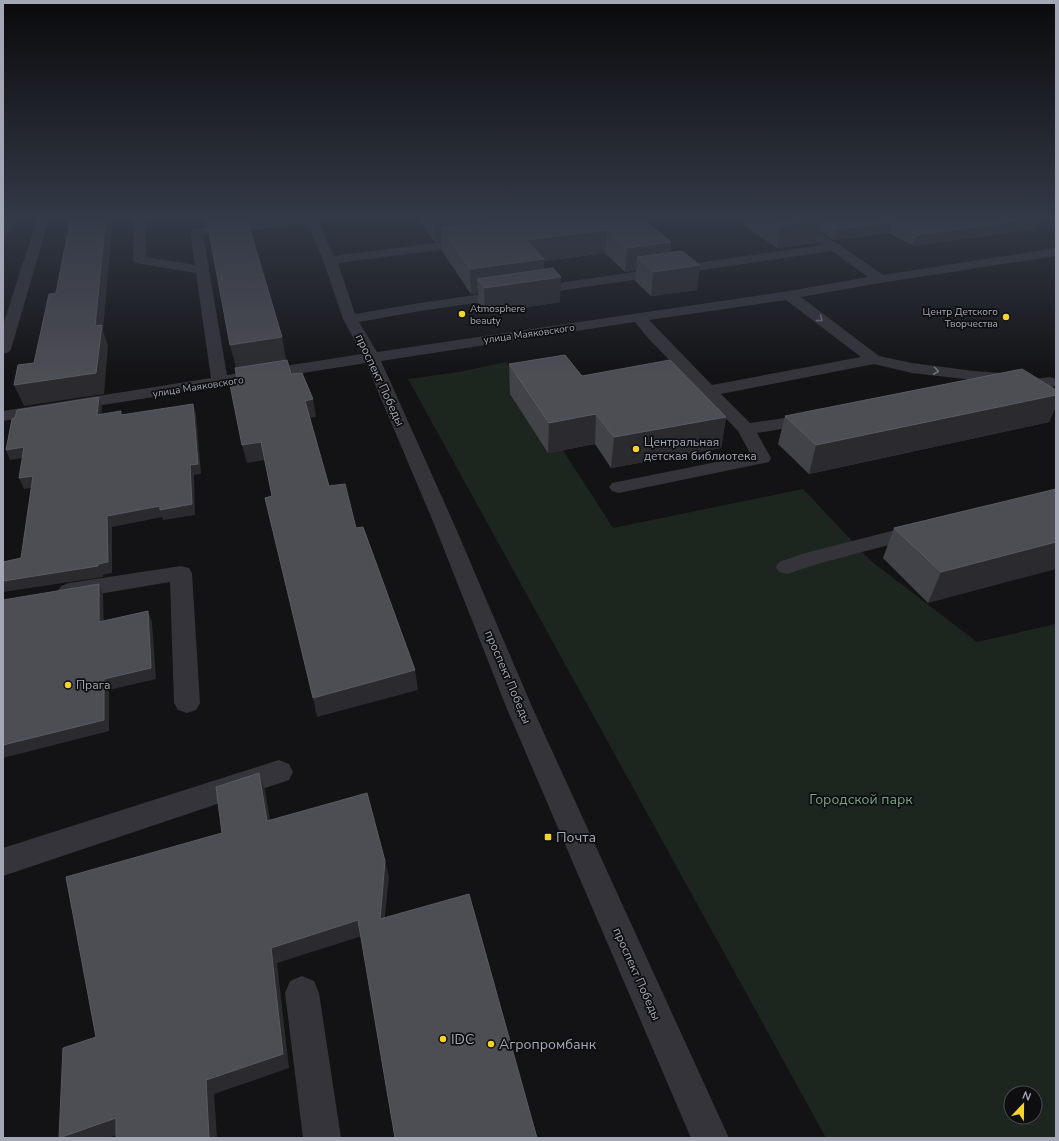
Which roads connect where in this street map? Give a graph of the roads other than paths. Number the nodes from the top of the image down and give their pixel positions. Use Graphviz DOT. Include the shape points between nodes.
graph roads {
  1 [pos="28,269"];
  2 [pos="196,269"];
  3 [pos="333,269"];
  4 [pos="678,269"];
  5 [pos="866,269"];
  6 [pos="944,269"];
  7 [pos="201,270"];
  8 [pos="880,279"];
  9 [pos="789,296"];
  10 [pos="639,318"];
  11 [pos="350,319"];
  12 [pos="3,349"];
  13 [pos="372,358"];
  14 [pos="874,360"];
  15 [pos="220,383"];
  16 [pos="1053,384"];
  17 [pos="709,391"];
  18 [pos="980,393"];
  19 [pos="3,416"];
  20 [pos="832,416"];
  21 [pos="746,429"];
  22 [pos="619,486"];
  23 [pos="934,526"];
  24 [pos="787,567"];
  25 [pos="50,594"];
  26 [pos="187,703"];
  27 [pos="279,772"];
  28 [pos="3,862"];
  29 [pos="302,993"];
  30 [pos="322,1138"];
  31 [pos="710,1138"];
  1 -- 12 [label="street"];
  2 -- 7 [label="street"];
  3 -- 11 [label="street, проспект Победы"];
  4 -- 11 [label="street" via="420,306"];
  5 -- 8 [label="street"];
  6 -- 8 [label="street, улица Маяковского"];
  7 -- 15 [label="street"];
  8 -- 9 [label="street, улица Маяковского"];
  9 -- 10 [label="street, улица Маяковского"];
  9 -- 14 [label="street, one-way"];
  10 -- 13 [label="street, улица Маяковского"];
  10 -- 17 [label="street"];
  11 -- 13 [label="street, проспект Победы"];
  13 -- 15 [label="street, улица Маяковского"];
  13 -- 31 [label="street, проспект Победы" via="520,709"];
  14 -- 16 [label="street, one-way" via="912,368"];
  14 -- 17 [label="street"];
  15 -- 19 [label="street, улица Маяковского"];
  16 -- 18 [label="street"];
  17 -- 21 [label="street"];
  20 -- 21 [label="street"];
  21 -- 22 [label="street" via="762,458"];
  23 -- 24 [label="street"];
  25 -- 26 [label="street" via="181,573"];
  27 -- 28 [label="street"];
  29 -- 30 [label="street"];
}
